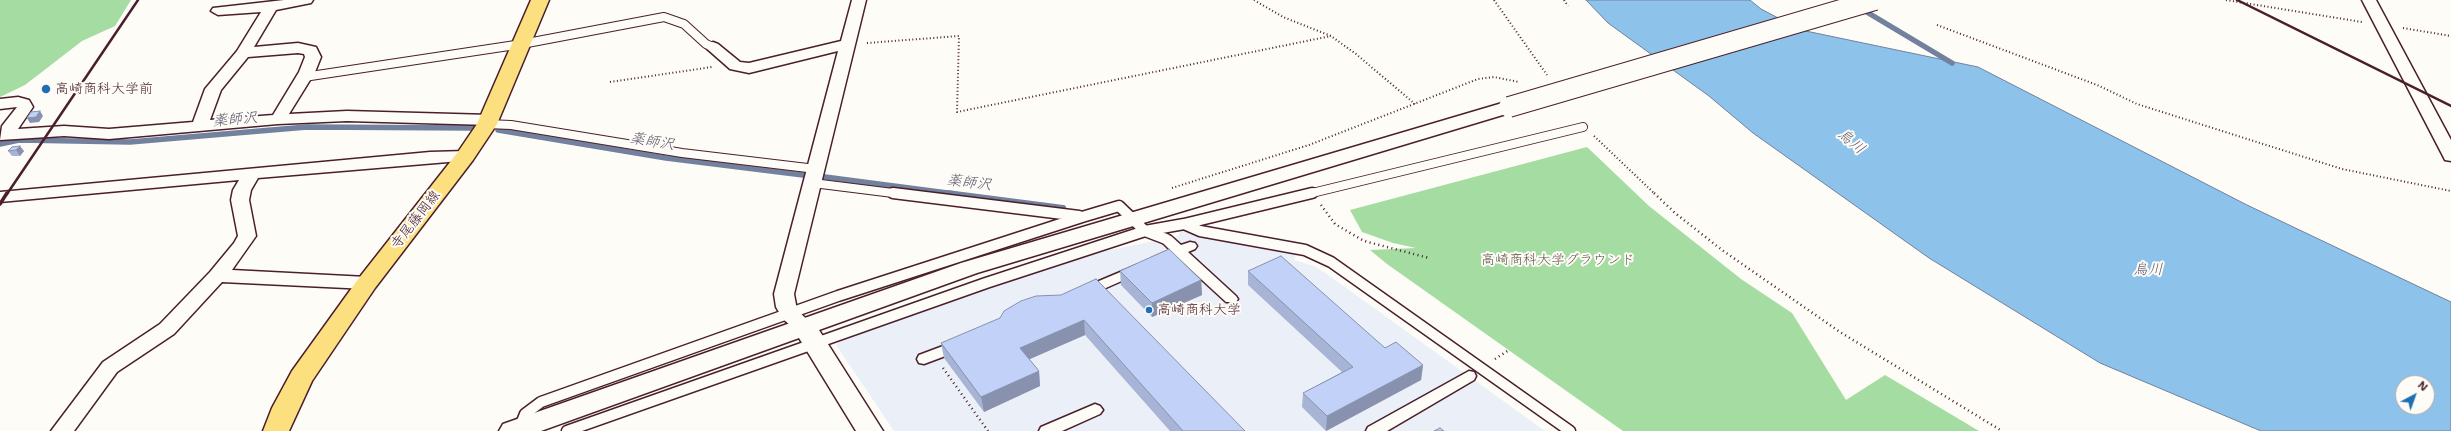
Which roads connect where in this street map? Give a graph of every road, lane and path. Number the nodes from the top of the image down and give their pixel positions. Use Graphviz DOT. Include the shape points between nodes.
graph roads {
  1 [pos="306,0"];
  2 [pos="538,0"];
  3 [pos="859,0"];
  4 [pos="1254,0"];
  5 [pos="1494,0"];
  6 [pos="1564,0"];
  7 [pos="1875,0"];
  8 [pos="2226,0"];
  9 [pos="2369,0"];
  10 [pos="1568,6"];
  11 [pos="271,7"];
  12 [pos="218,11"];
  13 [pos="1936,25"];
  14 [pos="2380,25"];
  15 [pos="1331,36"];
  16 [pos="2451,36"];
  17 [pos="522,44"];
  18 [pos="849,44"];
  19 [pos="713,46"];
  20 [pos="243,53"];
  21 [pos="732,64"];
  22 [pos="304,77"];
  23 [pos="1551,81"];
  24 [pos="610,82"];
  25 [pos="1524,84"];
  26 [pos="0,104"];
  27 [pos="1415,104"];
  28 [pos="278,119"];
  29 [pos="489,122"];
  30 [pos="200,126"];
  31 [pos="1584,127"];
  32 [pos="4,134"];
  33 [pos="466,156"];
  34 [pos="2451,156"];
  35 [pos="252,173"];
  36 [pos="814,176"];
  37 [pos="1169,189"];
  38 [pos="1311,191"];
  39 [pos="2451,191"];
  40 [pos="0,197"];
  41 [pos="1082,217"];
  42 [pos="1184,224"];
  43 [pos="1139,225"];
  44 [pos="1166,239"];
  45 [pos="1184,249"];
  46 [pos="1429,258"];
  47 [pos="217,276"];
  48 [pos="367,283"];
  49 [pos="1073,297"];
  50 [pos="1230,299"];
  51 [pos="804,328"];
  52 [pos="971,340"];
  53 [pos="929,357"];
  54 [pos="1469,376"];
  55 [pos="1095,410"];
  56 [pos="518,430"];
  57 [pos="62,431"];
  58 [pos="276,431"];
  59 [pos="567,431"];
  60 [pos="870,431"];
  61 [pos="988,431"];
  62 [pos="1047,431"];
  63 [pos="1374,431"];
  64 [pos="1570,431"];
  65 [pos="2002,431"];
  1 -- 11 [label="street"];
  2 -- 17 [label="main road, 寺尾藤岡線"];
  3 -- 18 [label="street"];
  4 -- 15 [label="path" via="1283,18"];
  5 -- 23 [label="path"];
  6 -- 10 [label="path"];
  7 -- 43 [label="street, bridge" via="1509,107"];
  8 -- 14 [label="path"];
  9 -- 14 [label="street"];
  11 -- 12 [label="street"];
  11 -- 20 [label="street"];
  13 -- 39 [label="path" via="2097,85 2137,104 2342,169"];
  14 -- 16 [label="path"];
  14 -- 34 [label="street"];
  15 -- 18 [label="path" via="957,112 959,36"];
  15 -- 27 [label="path"];
  17 -- 19 [label="lane" via="664,17 684,24 706,44"];
  17 -- 22 [label="lane"];
  17 -- 29 [label="main road, 寺尾藤岡線"];
  18 -- 21 [label="street" via="749,68 739,68"];
  18 -- 36 [label="street"];
  19 -- 21 [label="street"];
  20 -- 22 [label="street" via="298,48 311,50 313,57"];
  20 -- 30 [label="street" via="213,89"];
  21 -- 24 [label="path"];
  22 -- 28 [label="street"];
  25 -- 27 [label="path" via="1494,77 1478,79"];
  26 -- 32 [label="street" via="18,102 23,103 25,107"];
  27 -- 37 [label="path" via="1309,145"];
  28 -- 29 [label="street" via="347,116"];
  28 -- 30 [label="street"];
  29 -- 33 [label="main road, 寺尾藤岡線"];
  29 -- 36 [label="lane"];
  30 -- 32 [label="street" via="109,134 64,131"];
  31 -- 38 [label="lane"];
  31 -- 65 [label="path" via="1675,213 1722,250 1840,332"];
  33 -- 35 [label="street"];
  33 -- 48 [label="main road, 寺尾藤岡線"];
  35 -- 40 [label="street"];
  35 -- 47 [label="street" via="242,190 240,200 247,236"];
  36 -- 41 [label="lane"];
  36 -- 51 [label="street" via="784,294 786,307"];
  38 -- 42 [label="lane"];
  38 -- 46 [label="path" via="1335,224 1364,242"];
  41 -- 43 [label="lane" via="1119,206"];
  41 -- 51 [label="lane"];
  42 -- 43 [label="lane"];
  42 -- 64 [label="lane" via="1200,231 1305,250 1331,262"];
  43 -- 44 [label="lane"];
  43 -- 51 [label="street" via="969,268"];
  44 -- 45 [label="street"];
  45 -- 49 [label="street"];
  45 -- 50 [label="street"];
  47 -- 48 [label="street"];
  47 -- 57 [label="street" via="167,329 110,368"];
  48 -- 58 [label="main road, 寺尾藤岡線" via="301,377"];
  51 -- 56 [label="street"];
  51 -- 59 [label="lane"];
  51 -- 60 [label="street"];
  52 -- 53 [label="street"];
  53 -- 61 [label="path"];
  54 -- 63 [label="street"];
  55 -- 62 [label="street"];
}
